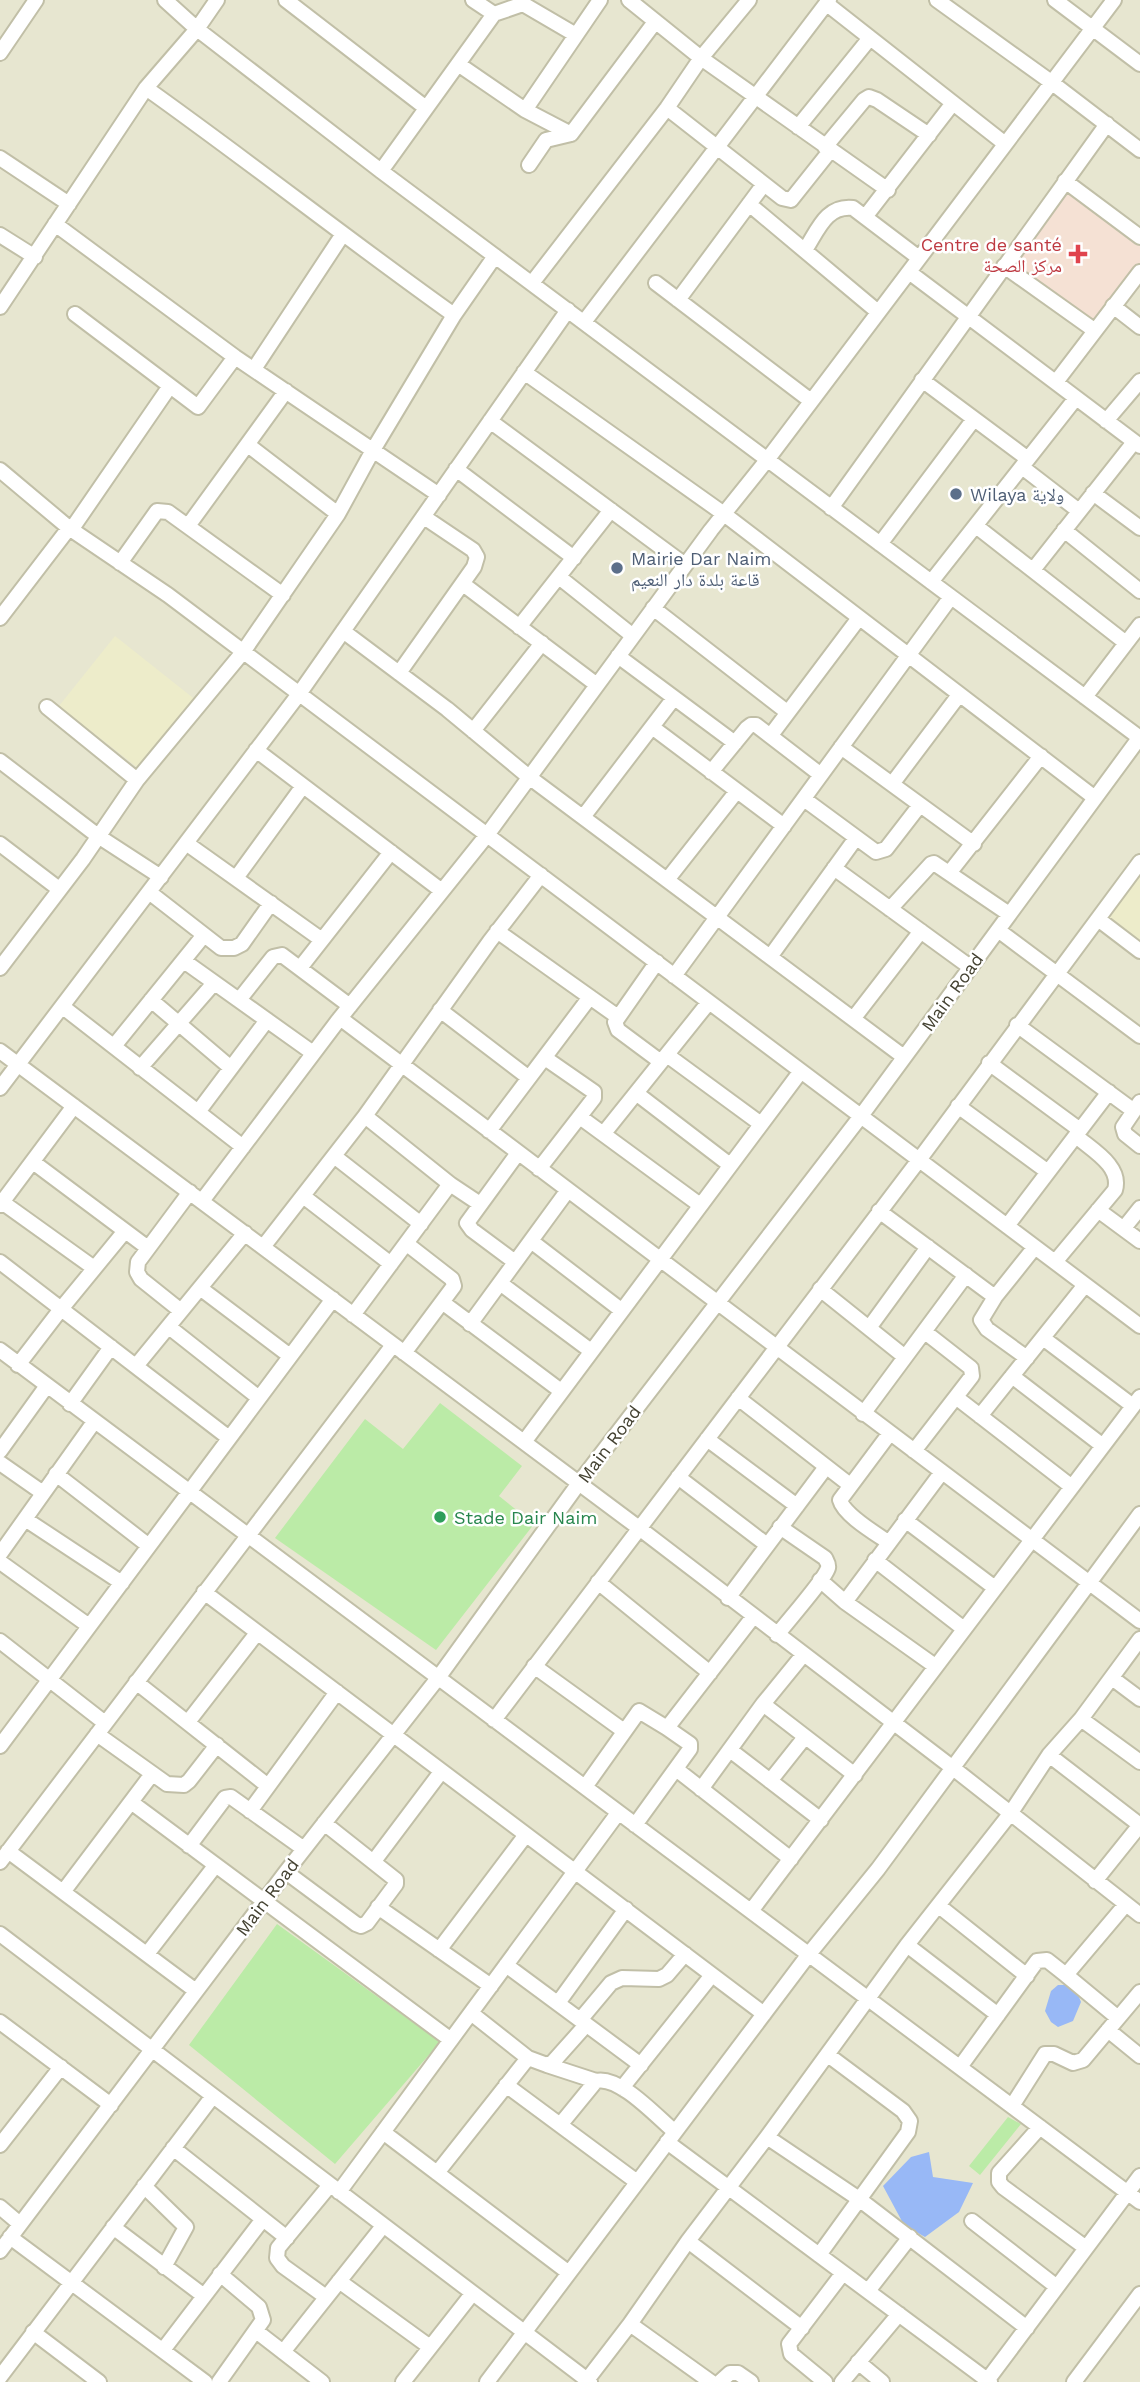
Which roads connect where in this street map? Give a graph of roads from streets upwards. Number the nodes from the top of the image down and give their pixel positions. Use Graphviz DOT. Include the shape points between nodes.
graph roads {
  1 [pos="165,0"];
  2 [pos="217,0"];
  3 [pos="286,0"];
  4 [pos="473,0"];
  5 [pos="600,0"];
  6 [pos="629,0"];
  7 [pos="750,0"];
  8 [pos="937,0"];
  9 [pos="1055,0"];
  10 [pos="1114,0"];
  11 [pos="33,1"];
  12 [pos="828,2"];
  13 [pos="494,13"];
  14 [pos="655,22"];
  15 [pos="1092,28"];
  16 [pos="197,29"];
  17 [pos="576,35"];
  18 [pos="870,38"];
  19 [pos="0,52"];
  20 [pos="701,58"];
  21 [pos="458,64"];
  22 [pos="1140,64"];
  23 [pos="1051,82"];
  24 [pos="146,88"];
  25 [pos="757,97"];
  26 [pos="953,103"];
  27 [pos="426,108"];
  28 [pos="667,108"];
  29 [pos="525,110"];
  30 [pos="1107,124"];
  31 [pos="799,127"];
  32 [pos="571,134"];
  33 [pos="929,135"];
  34 [pos="1004,143"];
  35 [pos="719,146"];
  36 [pos="827,149"];
  37 [pos="1140,150"];
  38 [pos="0,158"];
  39 [pos="529,165"];
  40 [pos="381,171"];
  41 [pos="1065,181"];
  42 [pos="764,184"];
  43 [pos="888,190"];
  44 [pos="69,204"];
  45 [pos="749,204"];
  46 [pos="865,217"];
  47 [pos="55,224"];
  48 [pos="342,234"];
  49 [pos="0,235"];
  50 [pos="1140,237"];
  51 [pos="804,250"];
  52 [pos="495,256"];
  53 [pos="35,257"];
  54 [pos="919,258"];
  55 [pos="1004,266"];
  56 [pos="909,272"];
  57 [pos="1140,272"];
  58 [pos="532,283"];
  59 [pos="656,283"];
  60 [pos="678,299"];
  61 [pos="1112,306"];
  62 [pos="0,307"];
  63 [pos="568,310"];
  64 [pos="878,312"];
  65 [pos="75,314"];
  66 [pos="454,315"];
  67 [pos="968,316"];
  68 [pos="584,322"];
  69 [pos="1140,327"];
  70 [pos="1094,330"];
  71 [pos="235,357"];
  72 [pos="254,369"];
  73 [pos="524,372"];
  74 [pos="922,380"];
  75 [pos="1140,381"];
  76 [pos="1056,382"];
  77 [pos="170,386"];
  78 [pos="286,391"];
  79 [pos="1076,398"];
  80 [pos="811,401"];
  81 [pos="974,419"];
  82 [pos="490,421"];
  83 [pos="1107,421"];
  84 [pos="1137,444"];
  85 [pos="248,446"];
  86 [pos="373,450"];
  87 [pos="768,460"];
  88 [pos="1025,463"];
  89 [pos="0,470"];
  90 [pos="456,470"];
  91 [pos="1093,493"];
  92 [pos="439,495"];
  93 [pos="831,508"];
  94 [pos="611,510"];
  95 [pos="1079,511"];
  96 [pos="338,514"];
  97 [pos="724,514"];
  98 [pos="424,517"];
  99 [pos="188,526"];
  100 [pos="976,526"];
  101 [pos="1140,528"];
  102 [pos="70,529"];
  103 [pos="1064,530"];
  104 [pos="880,544"];
  105 [pos="574,558"];
  106 [pos="120,563"];
  107 [pos="685,565"];
  108 [pos="1033,570"];
  109 [pos="559,577"];
  110 [pos="932,583"];
  111 [pos="463,584"];
  112 [pos="1140,591"];
  113 [pos="282,595"];
  114 [pos="951,597"];
  115 [pos="653,608"];
  116 [pos="1,617"];
  117 [pos="859,618"];
  118 [pos="1140,625"];
  119 [pos="519,627"];
  120 [pos="343,631"];
  121 [pos="633,636"];
  122 [pos="542,643"];
  123 [pos="1126,643"];
  124 [pos="243,652"];
  125 [pos="618,656"];
  126 [pos="908,656"];
  127 [pos="400,673"];
  128 [pos="597,685"];
  129 [pos="299,694"];
  130 [pos="959,695"];
  131 [pos="1085,697"];
  132 [pos="674,698"];
  133 [pos="47,707"];
  134 [pos="787,712"];
  135 [pos="652,727"];
  136 [pos="473,731"];
  137 [pos="771,735"];
  138 [pos="1140,738"];
  139 [pos="735,743"];
  140 [pos="841,747"];
  141 [pos="256,750"];
  142 [pos="1041,756"];
  143 [pos="0,761"];
  144 [pos="711,772"];
  145 [pos="821,775"];
  146 [pos="529,777"];
  147 [pos="137,780"];
  148 [pos="892,784"];
  149 [pos="303,786"];
  150 [pos="737,791"];
  151 [pos="1095,797"];
  152 [pos="804,799"];
  153 [pos="920,805"];
  154 [pos="583,817"];
  155 [pos="783,826"];
  156 [pos="487,835"];
  157 [pos="98,836"];
  158 [pos="856,838"];
  159 [pos="186,843"];
  160 [pos="0,844"];
  161 [pos="974,844"];
  162 [pos="391,852"];
  163 [pos="1140,862"];
  164 [pos="834,869"];
  165 [pos="950,872"];
  166 [pos="541,875"];
  167 [pos="160,877"];
  168 [pos="236,878"];
  169 [pos="667,880"];
  170 [pos="59,889"];
  171 [pos="442,891"];
  172 [pos="149,892"];
  173 [pos="271,904"];
  174 [pos="890,909"];
  175 [pos="1009,914"];
  176 [pos="717,917"];
  177 [pos="1098,919"];
  178 [pos="998,930"];
  179 [pos="497,931"];
  180 [pos="921,931"];
  181 [pos="204,936"];
  182 [pos="322,940"];
  183 [pos="1140,951"];
  184 [pos="770,957"];
  185 [pos="184,961"];
  186 [pos="657,962"];
  187 [pos="970,967"];
  188 [pos="0,968"];
  189 [pos="300,968"];
  190 [pos="1056,974"];
  191 [pos="674,975"];
  192 [pos="214,983"];
  193 [pos="590,997"];
  194 [pos="151,1000"];
  195 [pos="239,1000"];
  196 [pos="709,1002"];
  197 [pos="350,1006"];
  198 [pos="63,1007"];
  199 [pos="440,1010"];
  200 [pos="618,1017"];
  201 [pos="340,1018"];
  202 [pos="853,1019"];
  203 [pos="267,1020"];
  204 [pos="178,1024"];
  205 [pos="1017,1026"];
  206 [pos="1140,1036"];
  207 [pos="114,1046"];
  208 [pos="0,1051"];
  209 [pos="313,1053"];
  210 [pos="904,1057"];
  211 [pos="545,1058"];
  212 [pos="664,1058"];
  213 [pos="989,1063"];
  214 [pos="401,1064"];
  215 [pos="19,1065"];
  216 [pos="140,1068"];
  217 [pos="231,1068"];
  218 [pos="801,1071"];
  219 [pos="529,1078"];
  220 [pos="0,1088"];
  221 [pos="636,1093"];
  222 [pos="1109,1093"];
  223 [pos="74,1106"];
  224 [pos="958,1106"];
  225 [pos="1137,1107"];
  226 [pos="198,1112"];
  227 [pos="365,1116"];
  228 [pos="861,1116"];
  229 [pos="580,1117"];
  230 [pos="761,1124"];
  231 [pos="489,1131"];
  232 [pos="604,1133"];
  233 [pos="1078,1133"];
  234 [pos="1140,1146"];
  235 [pos="243,1147"];
  236 [pos="518,1153"];
  237 [pos="334,1156"];
  238 [pos="919,1160"];
  239 [pos="33,1161"];
  240 [pos="730,1165"];
  241 [pos="539,1169"];
  242 [pos="1048,1172"];
  243 [pos="450,1184"];
  244 [pos="568,1190"];
  245 [pos="190,1192"];
  246 [pos="303,1196"];
  247 [pos="202,1201"];
  248 [pos="1,1204"];
  249 [pos="480,1204"];
  250 [pos="700,1205"];
  251 [pos="1140,1208"];
  252 [pos="1098,1210"];
  253 [pos="880,1211"];
  254 [pos="421,1224"];
  255 [pos="1007,1226"];
  256 [pos="1124,1228"];
  257 [pos="125,1231"];
  258 [pos="245,1233"];
  259 [pos="531,1241"];
  260 [pos="1140,1241"];
  261 [pos="407,1244"];
  262 [pos="263,1247"];
  263 [pos="928,1247"];
  264 [pos="1035,1247"];
  265 [pos="148,1248"];
  266 [pos="659,1259"];
  267 [pos="0,1262"];
  268 [pos="515,1262"];
  269 [pos="1055,1262"];
  270 [pos="391,1264"];
  271 [pos="94,1268"];
  272 [pos="966,1275"];
  273 [pos="500,1283"];
  274 [pos="1085,1285"];
  275 [pos="200,1289"];
  276 [pos="820,1289"];
  277 [pos="995,1297"];
  278 [pos="333,1299"];
  279 [pos="442,1302"];
  280 [pos="716,1302"];
  281 [pos="61,1309"];
  282 [pos="621,1310"];
  283 [pos="181,1311"];
  284 [pos="353,1315"];
  285 [pos="470,1324"];
  286 [pos="1140,1326"];
  287 [pos="169,1327"];
  288 [pos="869,1328"];
  289 [pos="925,1332"];
  290 [pos="1043,1338"];
  291 [pos="111,1347"];
  292 [pos="776,1347"];
  293 [pos="399,1349"];
  294 [pos="0,1350"];
  295 [pos="591,1351"];
  296 [pos="290,1356"];
  297 [pos="905,1357"];
  298 [pos="1027,1358"];
  299 [pos="19,1365"];
  300 [pos="136,1367"];
  301 [pos="1012,1376"];
  302 [pos="46,1387"];
  303 [pos="561,1391"];
  304 [pos="259,1398"];
  305 [pos="738,1398"];
  306 [pos="957,1398"];
  307 [pos="1136,1401"];
  308 [pos="70,1404"];
  309 [pos="863,1414"];
  310 [pos="980,1416"];
  311 [pos="94,1422"];
  312 [pos="6,1430"];
  313 [pos="890,1433"];
  314 [pos="229,1438"];
  315 [pos="707,1439"];
  316 [pos="524,1442"];
  317 [pos="1103,1446"];
  318 [pos="0,1451"];
  319 [pos="914,1451"];
  320 [pos="0,1463"];
  321 [pos="826,1467"];
  322 [pos="942,1472"];
  323 [pos="56,1475"];
  324 [pos="678,1476"];
  325 [pos="579,1483"];
  326 [pos="850,1485"];
  327 [pos="1072,1487"];
  328 [pos="189,1492"];
  329 [pos="43,1493"];
  330 [pos="797,1506"];
  331 [pos="1140,1514"];
  332 [pos="24,1519"];
  333 [pos="905,1520"];
  334 [pos="780,1527"];
  335 [pos="639,1528"];
  336 [pos="247,1535"];
  337 [pos="1032,1540"];
  338 [pos="888,1542"];
  339 [pos="767,1545"];
  340 [pos="149,1546"];
  341 [pos="0,1554"];
  342 [pos="875,1560"];
  343 [pos="0,1562"];
  344 [pos="820,1580"];
  345 [pos="598,1582"];
  346 [pos="122,1583"];
  347 [pos="1089,1583"];
  348 [pos="995,1588"];
  349 [pos="204,1592"];
  350 [pos="728,1598"];
  351 [pos="845,1602"];
  352 [pos="753,1617"];
  353 [pos="1140,1620"];
  354 [pos="89,1626"];
  355 [pos="964,1629"];
  356 [pos="257,1633"];
  357 [pos="777,1635"];
  358 [pos="1140,1639"];
  359 [pos="0,1641"];
  360 [pos="803,1654"];
  361 [pos="534,1665"];
  362 [pos="935,1666"];
  363 [pos="710,1673"];
  364 [pos="438,1678"];
  365 [pos="1112,1678"];
  366 [pos="50,1679"];
  367 [pos="136,1682"];
  368 [pos="337,1692"];
  369 [pos="1140,1699"];
  370 [pos="763,1704"];
  371 [pos="494,1720"];
  372 [pos="1081,1720"];
  373 [pos="188,1722"];
  374 [pos="895,1723"];
  375 [pos="101,1728"];
  376 [pos="667,1728"];
  377 [pos="5,1730"];
  378 [pos="624,1731"];
  379 [pos="393,1735"];
  380 [pos="805,1737"];
  381 [pos="217,1745"];
  382 [pos="0,1746"];
  383 [pos="730,1750"];
  384 [pos="1049,1755"];
  385 [pos="1140,1762"];
  386 [pos="953,1768"];
  387 [pos="676,1769"];
  388 [pos="442,1772"];
  389 [pos="152,1774"];
  390 [pos="855,1775"];
  391 [pos="770,1781"];
  392 [pos="268,1786"];
  393 [pos="585,1787"];
  394 [pos="701,1789"];
  395 [pos="131,1802"];
  396 [pos="250,1811"];
  397 [pos="618,1813"];
  398 [pos="1010,1814"];
  399 [pos="821,1820"];
  400 [pos="324,1823"];
  401 [pos="635,1825"];
  402 [pos="1140,1825"];
  403 [pos="525,1836"];
  404 [pos="189,1846"];
  405 [pos="304,1849"];
  406 [pos="4,1857"];
  407 [pos="791,1859"];
  408 [pos="374,1861"];
  409 [pos="215,1866"];
  410 [pos="576,1871"];
  411 [pos="286,1872"];
  412 [pos="1096,1881"];
  413 [pos="63,1892"];
  414 [pos="263,1902"];
  415 [pos="1126,1904"];
  416 [pos="939,1906"];
  417 [pos="378,1907"];
  418 [pos="626,1909"];
  419 [pos="751,1912"];
  420 [pos="1140,1915"];
  421 [pos="0,1934"];
  422 [pos="907,1945"];
  423 [pos="439,1950"];
  424 [pos="147,1954"];
  425 [pos="685,1954"];
  426 [pos="809,1954"];
  427 [pos="506,1965"];
  428 [pos="712,1975"];
  429 [pos="1066,1975"];
  430 [pos="1027,1976"];
  431 [pos="491,1986"];
  432 [pos="196,1991"];
  433 [pos="1140,1992"];
  434 [pos="868,2000"];
  435 [pos="558,2003"];
  436 [pos="471,2013"];
  437 [pos="764,2014"];
  438 [pos="998,2015"];
  439 [pos="1118,2018"];
  440 [pos="0,2022"];
  441 [pos="583,2022"];
  442 [pos="1108,2030"];
  443 [pos="451,2040"];
  444 [pos="153,2049"];
  445 [pos="828,2055"];
  446 [pos="1140,2056"];
  447 [pos="528,2058"];
  448 [pos="547,2065"];
  449 [pos="641,2065"];
  450 [pos="61,2067"];
  451 [pos="960,2067"];
  452 [pos="596,2081"];
  453 [pos="506,2085"];
  454 [pos="622,2088"];
  455 [pos="214,2096"];
  456 [pos="111,2105"];
  457 [pos="1012,2106"];
  458 [pos="560,2125"];
  459 [pos="1040,2127"];
  460 [pos="383,2132"];
  461 [pos="671,2137"];
  462 [pos="767,2137"];
  463 [pos="0,2145"];
  464 [pos="173,2148"];
  465 [pos="437,2173"];
  466 [pos="1140,2176"];
  467 [pos="637,2182"];
  468 [pos="144,2186"];
  469 [pos="728,2187"];
  470 [pos="335,2189"];
  471 [pos="1128,2193"];
  472 [pos="859,2199"];
  473 [pos="1140,2202"];
  474 [pos="0,2207"];
  475 [pos="262,2219"];
  476 [pos="972,2221"];
  477 [pos="20,2224"];
  478 [pos="113,2227"];
  479 [pos="383,2227"];
  480 [pos="10,2237"];
  481 [pos="910,2237"];
  482 [pos="287,2238"];
  483 [pos="688,2241"];
  484 [pos="1086,2248"];
  485 [pos="0,2251"];
  486 [pos="819,2255"];
  487 [pos="164,2267"];
  488 [pos="569,2273"];
  489 [pos="843,2273"];
  490 [pos="220,2274"];
  491 [pos="339,2281"];
  492 [pos="70,2283"];
  493 [pos="1057,2287"];
  494 [pos="868,2291"];
  495 [pos="472,2294"];
  496 [pos="1140,2296"];
  497 [pos="204,2297"];
  498 [pos="326,2297"];
  499 [pos="899,2314"];
  500 [pos="630,2324"];
  501 [pos="802,2328"];
  502 [pos="1027,2328"];
  503 [pos="256,2330"];
  504 [pos="33,2332"];
  505 [pos="523,2333"];
  506 [pos="430,2347"];
  507 [pos="163,2350"];
  508 [pos="283,2352"];
  509 [pos="858,2362"];
  510 [pos="185,2376"];
  511 [pos="0,2377"];
  512 [pos="588,2381"];
  513 [pos="988,2381"];
  514 [pos="99,2382"];
  515 [pos="205,2382"];
  516 [pos="219,2382"];
  517 [pos="322,2382"];
  518 [pos="403,2382"];
  519 [pos="487,2382"];
  520 [pos="711,2382"];
  521 [pos="720,2382"];
  522 [pos="751,2382"];
  523 [pos="825,2382"];
  524 [pos="842,2382"];
  525 [pos="883,2382"];
  526 [pos="1074,2382"];
  1 -- 16 [label="street"];
  2 -- 16 [label="street"];
  3 -- 27 [label="street"];
  4 -- 13 [label="street"];
  5 -- 17 [label="street"];
  6 -- 14 [label="street"];
  7 -- 20 [label="street"];
  8 -- 23 [label="street"];
  9 -- 15 [label="street"];
  10 -- 15 [label="street"];
  11 -- 19 [label="street"];
  12 -- 18 [label="street"];
  12 -- 25 [label="street"];
  13 -- 17 [label="street" via="523,4"];
  13 -- 21 [label="street"];
  14 -- 20 [label="street"];
  14 -- 32 [label="street"];
  15 -- 22 [label="street"];
  15 -- 23 [label="street"];
  16 -- 24 [label="street"];
  16 -- 40 [label="street"];
  17 -- 29 [label="street"];
  18 -- 26 [label="street"];
  18 -- 31 [label="street"];
  20 -- 25 [label="street"];
  20 -- 28 [label="street"];
  21 -- 27 [label="street"];
  21 -- 29 [label="street"];
  23 -- 30 [label="street"];
  23 -- 34 [label="street"];
  24 -- 44 [label="street"];
  24 -- 48 [label="street"];
  25 -- 31 [label="street"];
  25 -- 35 [label="street"];
  26 -- 33 [label="street"];
  26 -- 34 [label="street"];
  27 -- 40 [label="street"];
  28 -- 35 [label="street"];
  28 -- 58 [label="street"];
  29 -- 32 [label="street"];
  30 -- 37 [label="street"];
  30 -- 41 [label="street"];
  31 -- 36 [label="street"];
  32 -- 39 [label="street" via="546,140"];
  33 -- 36 [label="street" via="869,97"];
  33 -- 43 [label="street"];
  34 -- 54 [label="street"];
  35 -- 42 [label="street"];
  35 -- 68 [label="street"];
  36 -- 42 [label="street" via="791,200"];
  36 -- 43 [label="street"];
  38 -- 44 [label="street"];
  40 -- 52 [label="street"];
  41 -- 50 [label="street"];
  41 -- 55 [label="street"];
  42 -- 45 [label="street"];
  43 -- 46 [label="street"];
  44 -- 47 [label="street"];
  45 -- 51 [label="street"];
  45 -- 60 [label="street"];
  46 -- 51 [label="street" via="841,206 829,213"];
  46 -- 54 [label="street"];
  47 -- 53 [label="street"];
  47 -- 71 [label="street"];
  48 -- 66 [label="street"];
  48 -- 72 [label="street"];
  49 -- 53 [label="street"];
  51 -- 64 [label="street"];
  52 -- 58 [label="street"];
  52 -- 66 [label="street"];
  53 -- 62 [label="street"];
  54 -- 56 [label="street"];
  55 -- 67 [label="street"];
  55 -- 70 [label="street"];
  56 -- 64 [label="street"];
  56 -- 67 [label="street"];
  57 -- 61 [label="street"];
  58 -- 63 [label="street"];
  59 -- 60 [label="street"];
  60 -- 80 [label="street"];
  61 -- 69 [label="street"];
  61 -- 70 [label="street"];
  63 -- 68 [label="street"];
  63 -- 73 [label="street"];
  64 -- 80 [label="street"];
  65 -- 77 [label="street"];
  66 -- 86 [label="street"];
  67 -- 74 [label="street"];
  67 -- 76 [label="street"];
  68 -- 87 [label="street"];
  70 -- 76 [label="street"];
  71 -- 72 [label="street"];
  71 -- 77 [label="street" via="198,407"];
  72 -- 78 [label="street"];
  73 -- 82 [label="street"];
  73 -- 97 [label="street"];
  74 -- 81 [label="street"];
  74 -- 93 [label="street"];
  75 -- 83 [label="street"];
  76 -- 79 [label="street"];
  77 -- 102 [label="street"];
  78 -- 85 [label="street"];
  78 -- 86 [label="street"];
  79 -- 83 [label="street"];
  79 -- 88 [label="street"];
  80 -- 87 [label="street"];
  81 -- 88 [label="street"];
  81 -- 104 [label="street"];
  82 -- 90 [label="street"];
  82 -- 94 [label="street"];
  83 -- 84 [label="street"];
  84 -- 91 [label="street"];
  85 -- 96 [label="street"];
  85 -- 99 [label="street"];
  86 -- 92 [label="street"];
  86 -- 96 [label="street"];
  87 -- 93 [label="street"];
  87 -- 97 [label="street"];
  88 -- 95 [label="street"];
  88 -- 100 [label="street"];
  89 -- 102 [label="street"];
  90 -- 92 [label="street"];
  90 -- 105 [label="street"];
  91 -- 95 [label="street"];
  91 -- 101 [label="street"];
  92 -- 98 [label="street"];
  93 -- 104 [label="street"];
  94 -- 105 [label="street"];
  94 -- 107 [label="street"];
  95 -- 103 [label="street"];
  96 -- 113 [label="street"];
  97 -- 107 [label="street"];
  97 -- 117 [label="street"];
  98 -- 111 [label="street" via="473,550 477,557"];
  98 -- 120 [label="street"];
  99 -- 106 [label="street" via="157,511"];
  99 -- 113 [label="street"];
  100 -- 108 [label="street"];
  100 -- 110 [label="street"];
  102 -- 106 [label="street"];
  102 -- 116 [label="street"];
  103 -- 108 [label="street"];
  103 -- 112 [label="street"];
  104 -- 110 [label="street"];
  105 -- 109 [label="street"];
  106 -- 124 [label="street"];
  107 -- 115 [label="street"];
  108 -- 123 [label="street"];
  109 -- 119 [label="street"];
  109 -- 121 [label="street"];
  110 -- 114 [label="street"];
  111 -- 119 [label="street"];
  111 -- 127 [label="street"];
  113 -- 124 [label="street"];
  114 -- 126 [label="street"];
  114 -- 131 [label="street"];
  115 -- 121 [label="street"];
  115 -- 134 [label="street"];
  117 -- 126 [label="street"];
  117 -- 134 [label="street"];
  118 -- 123 [label="street"];
  119 -- 122 [label="street"];
  120 -- 127 [label="street"];
  120 -- 129 [label="street"];
  121 -- 125 [label="street"];
  122 -- 128 [label="street"];
  122 -- 136 [label="street"];
  123 -- 131 [label="street"];
  124 -- 129 [label="street"];
  124 -- 147 [label="street"];
  125 -- 128 [label="street"];
  125 -- 132 [label="street"];
  126 -- 130 [label="street"];
  126 -- 140 [label="street"];
  127 -- 136 [label="street"];
  128 -- 146 [label="street"];
  129 -- 141 [label="street"];
  129 -- 156 [label="street"];
  130 -- 142 [label="street"];
  130 -- 148 [label="street"];
  131 -- 138 [label="street"];
  132 -- 135 [label="street"];
  132 -- 139 [label="street"];
  133 -- 147 [label="street"];
  134 -- 137 [label="street"];
  135 -- 144 [label="street"];
  135 -- 154 [label="street"];
  136 -- 146 [label="street"];
  137 -- 139 [label="street" via="751,724"];
  137 -- 145 [label="street"];
  138 -- 151 [label="street, Main Road"];
  139 -- 144 [label="street"];
  140 -- 145 [label="street"];
  140 -- 148 [label="street"];
  141 -- 149 [label="street"];
  141 -- 159 [label="street"];
  142 -- 151 [label="street"];
  142 -- 161 [label="street"];
  143 -- 157 [label="street"];
  144 -- 150 [label="street"];
  145 -- 152 [label="street"];
  146 -- 154 [label="street"];
  146 -- 156 [label="street"];
  147 -- 157 [label="street"];
  148 -- 153 [label="street"];
  149 -- 162 [label="street"];
  149 -- 168 [label="street"];
  150 -- 155 [label="street"];
  150 -- 169 [label="street"];
  151 -- 175 [label="street, Main Road"];
  152 -- 155 [label="street"];
  152 -- 158 [label="street"];
  153 -- 158 [label="street" via="881,852"];
  153 -- 161 [label="street"];
  154 -- 169 [label="street"];
  155 -- 176 [label="street"];
  156 -- 166 [label="street"];
  156 -- 171 [label="street"];
  157 -- 167 [label="street"];
  157 -- 170 [label="street"];
  158 -- 164 [label="street"];
  159 -- 167 [label="street"];
  159 -- 168 [label="street"];
  160 -- 170 [label="street"];
  161 -- 165 [label="street"];
  162 -- 171 [label="street"];
  162 -- 182 [label="street"];
  163 -- 177 [label="street"];
  164 -- 174 [label="street"];
  164 -- 184 [label="street"];
  165 -- 174 [label="street" via="931,864"];
  165 -- 175 [label="street"];
  166 -- 179 [label="street"];
  166 -- 186 [label="street"];
  167 -- 172 [label="street"];
  168 -- 173 [label="street"];
  169 -- 176 [label="street"];
  170 -- 188 [label="street"];
  171 -- 197 [label="street"];
  172 -- 181 [label="street"];
  172 -- 198 [label="street"];
  173 -- 181 [label="street" via="242,944 234,948 220,948"];
  173 -- 182 [label="street"];
  174 -- 180 [label="street"];
  175 -- 178 [label="street, Main Road"];
  176 -- 184 [label="street"];
  176 -- 191 [label="street"];
  177 -- 183 [label="street"];
  177 -- 190 [label="street"];
  178 -- 187 [label="street, Main Road"];
  178 -- 190 [label="street"];
  179 -- 193 [label="street"];
  179 -- 199 [label="street"];
  180 -- 187 [label="street"];
  180 -- 202 [label="street"];
  181 -- 185 [label="street"];
  182 -- 189 [label="street"];
  184 -- 202 [label="street"];
  185 -- 192 [label="street"];
  185 -- 194 [label="street"];
  186 -- 191 [label="street"];
  186 -- 200 [label="street"];
  187 -- 210 [label="street, Main Road"];
  189 -- 195 [label="street" via="282,955 273,957"];
  189 -- 197 [label="street"];
  190 -- 205 [label="street"];
  190 -- 206 [label="street"];
  191 -- 196 [label="street"];
  192 -- 195 [label="street"];
  192 -- 204 [label="street"];
  193 -- 200 [label="street"];
  193 -- 211 [label="street"];
  194 -- 204 [label="street"];
  194 -- 207 [label="street"];
  195 -- 203 [label="street"];
  196 -- 212 [label="street"];
  196 -- 218 [label="street"];
  197 -- 201 [label="street"];
  198 -- 207 [label="street"];
  198 -- 215 [label="street"];
  199 -- 214 [label="street"];
  199 -- 219 [label="street"];
  200 -- 212 [label="street" via="618,1030"];
  201 -- 209 [label="street"];
  201 -- 214 [label="street"];
  202 -- 210 [label="street"];
  203 -- 209 [label="street"];
  203 -- 217 [label="street"];
  204 -- 216 [label="street"];
  204 -- 217 [label="street"];
  205 -- 213 [label="street"];
  205 -- 222 [label="street"];
  207 -- 216 [label="street"];
  208 -- 215 [label="street"];
  209 -- 235 [label="street"];
  210 -- 228 [label="street, Main Road"];
  211 -- 219 [label="street"];
  211 -- 229 [label="street" via="594,1093"];
  212 -- 221 [label="street"];
  212 -- 230 [label="street"];
  213 -- 224 [label="street"];
  213 -- 233 [label="street"];
  214 -- 227 [label="street"];
  214 -- 231 [label="street"];
  215 -- 220 [label="street"];
  215 -- 223 [label="street"];
  216 -- 226 [label="street"];
  217 -- 226 [label="street"];
  218 -- 228 [label="street"];
  218 -- 230 [label="street"];
  219 -- 231 [label="street"];
  221 -- 232 [label="street"];
  221 -- 240 [label="street"];
  222 -- 225 [label="street"];
  222 -- 233 [label="street"];
  223 -- 239 [label="street"];
  223 -- 245 [label="street"];
  224 -- 238 [label="street"];
  224 -- 242 [label="street"];
  225 -- 234 [label="street" via="1123,1130"];
  226 -- 235 [label="street"];
  227 -- 237 [label="street"];
  227 -- 243 [label="street"];
  228 -- 238 [label="street"];
  228 -- 280 [label="street, Main Road"];
  229 -- 232 [label="street"];
  229 -- 241 [label="street"];
  230 -- 240 [label="street"];
  231 -- 236 [label="street"];
  232 -- 250 [label="street"];
  233 -- 242 [label="street"];
  233 -- 252 [label="street" via="1116,1176 1115,1190"];
  235 -- 247 [label="street"];
  236 -- 241 [label="street"];
  236 -- 249 [label="street"];
  237 -- 246 [label="street"];
  237 -- 254 [label="street"];
  238 -- 253 [label="street"];
  238 -- 255 [label="street"];
  239 -- 248 [label="street"];
  239 -- 257 [label="street"];
  240 -- 250 [label="street"];
  241 -- 244 [label="street"];
  242 -- 255 [label="street"];
  243 -- 249 [label="street"];
  243 -- 254 [label="street"];
  244 -- 259 [label="street"];
  244 -- 266 [label="street"];
  245 -- 247 [label="street"];
  245 -- 265 [label="street"];
  246 -- 262 [label="street"];
  246 -- 270 [label="street"];
  247 -- 258 [label="street"];
  248 -- 271 [label="street"];
  249 -- 268 [label="street" via="467,1223"];
  250 -- 266 [label="street"];
  251 -- 256 [label="street"];
  252 -- 256 [label="street"];
  252 -- 269 [label="street"];
  253 -- 263 [label="street"];
  253 -- 276 [label="street"];
  254 -- 261 [label="street"];
  255 -- 264 [label="street"];
  256 -- 260 [label="street"];
  257 -- 265 [label="street"];
  257 -- 271 [label="street"];
  258 -- 262 [label="street"];
  258 -- 275 [label="street"];
  259 -- 268 [label="street"];
  259 -- 282 [label="street"];
  261 -- 270 [label="street"];
  261 -- 279 [label="street" via="454,1283"];
  262 -- 278 [label="street"];
  263 -- 272 [label="street"];
  263 -- 288 [label="street"];
  264 -- 269 [label="street"];
  264 -- 277 [label="street"];
  265 -- 283 [label="street" via="136,1272"];
  266 -- 280 [label="street"];
  266 -- 282 [label="street"];
  267 -- 281 [label="street"];
  268 -- 273 [label="street"];
  269 -- 274 [label="street"];
  270 -- 284 [label="street"];
  271 -- 281 [label="street"];
  272 -- 277 [label="street"];
  272 -- 289 [label="street"];
  273 -- 285 [label="street"];
  273 -- 295 [label="street"];
  274 -- 286 [label="street"];
  274 -- 290 [label="street"];
  275 -- 283 [label="street"];
  275 -- 296 [label="street"];
  276 -- 288 [label="street"];
  276 -- 292 [label="street"];
  277 -- 298 [label="street" via="981,1320 983,1325"];
  278 -- 284 [label="street"];
  278 -- 296 [label="street"];
  279 -- 285 [label="street"];
  279 -- 293 [label="street"];
  280 -- 292 [label="street"];
  280 -- 325 [label="street, Main Road"];
  281 -- 291 [label="street"];
  281 -- 299 [label="street"];
  282 -- 295 [label="street"];
  283 -- 287 [label="street"];
  284 -- 293 [label="street"];
  285 -- 303 [label="street"];
  287 -- 300 [label="street"];
  287 -- 304 [label="street"];
  288 -- 297 [label="street"];
  289 -- 297 [label="street"];
  289 -- 306 [label="street" via="971,1368 972,1376"];
  290 -- 298 [label="street"];
  290 -- 307 [label="street"];
  291 -- 300 [label="street"];
  291 -- 308 [label="street"];
  292 -- 305 [label="street"];
  292 -- 309 [label="street"];
  293 -- 316 [label="street"];
  293 -- 336 [label="street"];
  294 -- 299 [label="street"];
  295 -- 303 [label="street"];
  296 -- 304 [label="street"];
  297 -- 309 [label="street"];
  298 -- 301 [label="street"];
  299 -- 302 [label="street"];
  300 -- 314 [label="street"];
  301 -- 310 [label="street"];
  301 -- 317 [label="street"];
  302 -- 308 [label="street"];
  302 -- 312 [label="street"];
  303 -- 316 [label="street"];
  304 -- 314 [label="street"];
  305 -- 315 [label="street"];
  305 -- 321 [label="street"];
  306 -- 310 [label="street"];
  306 -- 319 [label="street"];
  307 -- 317 [label="street"];
  308 -- 311 [label="street"];
  309 -- 313 [label="street"];
  310 -- 327 [label="street"];
  311 -- 323 [label="street"];
  311 -- 328 [label="street"];
  312 -- 318 [label="street"];
  313 -- 319 [label="street"];
  313 -- 326 [label="street"];
  314 -- 328 [label="street"];
  315 -- 324 [label="street"];
  315 -- 330 [label="street"];
  316 -- 325 [label="street"];
  317 -- 327 [label="street"];
  319 -- 322 [label="street"];
  320 -- 329 [label="street"];
  321 -- 326 [label="street"];
  321 -- 330 [label="street"];
  322 -- 333 [label="street"];
  322 -- 337 [label="street"];
  323 -- 329 [label="street"];
  323 -- 340 [label="street"];
  324 -- 335 [label="street"];
  324 -- 339 [label="street"];
  325 -- 335 [label="street"];
  325 -- 364 [label="street, Main Road"];
  326 -- 338 [label="street" via="841,1504"];
  327 -- 337 [label="street"];
  328 -- 336 [label="street"];
  328 -- 340 [label="street"];
  329 -- 332 [label="street"];
  330 -- 334 [label="street"];
  331 -- 347 [label="street"];
  332 -- 341 [label="street"];
  332 -- 346 [label="street"];
  333 -- 338 [label="street"];
  333 -- 348 [label="street"];
  334 -- 339 [label="street"];
  334 -- 344 [label="street" via="825,1558 828,1569"];
  335 -- 345 [label="street"];
  335 -- 350 [label="street"];
  336 -- 349 [label="street"];
  336 -- 364 [label="street"];
  337 -- 347 [label="street"];
  337 -- 348 [label="street"];
  338 -- 342 [label="street"];
  339 -- 350 [label="street"];
  340 -- 346 [label="street"];
  342 -- 351 [label="street"];
  342 -- 355 [label="street"];
  343 -- 354 [label="street"];
  344 -- 351 [label="street"];
  344 -- 357 [label="street"];
  345 -- 361 [label="street"];
  345 -- 363 [label="street"];
  346 -- 354 [label="street"];
  347 -- 353 [label="street"];
  347 -- 386 [label="street"];
  348 -- 355 [label="street"];
  349 -- 356 [label="street"];
  349 -- 367 [label="street"];
  350 -- 352 [label="street"];
  351 -- 362 [label="street"];
  352 -- 357 [label="street"];
  352 -- 363 [label="street"];
  354 -- 366 [label="street"];
  355 -- 362 [label="street"];
  356 -- 368 [label="street"];
  356 -- 373 [label="street"];
  357 -- 360 [label="street"];
  358 -- 365 [label="street"];
  359 -- 366 [label="street"];
  360 -- 370 [label="street"];
  360 -- 374 [label="street"];
  361 -- 371 [label="street"];
  361 -- 378 [label="street"];
  362 -- 374 [label="street"];
  363 -- 376 [label="street"];
  364 -- 371 [label="street"];
  364 -- 379 [label="street, Main Road"];
  365 -- 369 [label="street"];
  365 -- 372 [label="street"];
  366 -- 375 [label="street"];
  366 -- 377 [label="street"];
  367 -- 373 [label="street"];
  367 -- 375 [label="street"];
  368 -- 379 [label="street"];
  368 -- 392 [label="street"];
  370 -- 380 [label="street"];
  370 -- 383 [label="street"];
  371 -- 393 [label="street"];
  372 -- 384 [label="street"];
  372 -- 385 [label="street"];
  373 -- 381 [label="street"];
  374 -- 386 [label="street"];
  374 -- 390 [label="street"];
  375 -- 389 [label="street"];
  375 -- 406 [label="street"];
  376 -- 378 [label="street" via="641,1711"];
  376 -- 387 [label="street" via="690,1744"];
  377 -- 382 [label="street"];
  378 -- 393 [label="street"];
  379 -- 388 [label="street"];
  379 -- 400 [label="street, Main Road"];
  380 -- 390 [label="street"];
  380 -- 391 [label="street"];
  381 -- 389 [label="street" via="184,1785 167,1784"];
  381 -- 392 [label="street"];
  383 -- 391 [label="street"];
  383 -- 394 [label="street"];
  384 -- 398 [label="street"];
  384 -- 402 [label="street"];
  386 -- 398 [label="street"];
  386 -- 426 [label="street"];
  387 -- 394 [label="street"];
  387 -- 401 [label="street"];
  388 -- 403 [label="street"];
  388 -- 408 [label="street"];
  389 -- 395 [label="street"];
  390 -- 399 [label="street"];
  391 -- 399 [label="street"];
  392 -- 396 [label="street"];
  393 -- 397 [label="street"];
  394 -- 407 [label="street"];
  395 -- 404 [label="street"];
  395 -- 413 [label="street"];
  396 -- 404 [label="street" via="225,1797"];
  396 -- 405 [label="street"];
  397 -- 401 [label="street"];
  397 -- 410 [label="street"];
  398 -- 412 [label="street"];
  398 -- 416 [label="street"];
  399 -- 407 [label="street"];
  400 -- 405 [label="street, Main Road"];
  400 -- 408 [label="street"];
  401 -- 419 [label="street"];
  402 -- 412 [label="street"];
  403 -- 410 [label="street"];
  403 -- 423 [label="street"];
  404 -- 409 [label="street"];
  405 -- 411 [label="street, Main Road"];
  406 -- 413 [label="street"];
  407 -- 419 [label="street"];
  408 -- 417 [label="street" via="396,1880"];
  409 -- 414 [label="street"];
  409 -- 424 [label="street"];
  410 -- 418 [label="street"];
  410 -- 427 [label="street"];
  411 -- 414 [label="street, Main Road"];
  411 -- 417 [label="street" via="361,1926"];
  412 -- 415 [label="street"];
  413 -- 424 [label="street"];
  414 -- 432 [label="street, Main Road"];
  414 -- 443 [label="street"];
  415 -- 420 [label="street"];
  415 -- 429 [label="street"];
  416 -- 422 [label="street"];
  416 -- 430 [label="street"];
  417 -- 423 [label="street"];
  418 -- 425 [label="street"];
  418 -- 435 [label="street"];
  419 -- 426 [label="street"];
  421 -- 444 [label="street"];
  422 -- 434 [label="street"];
  422 -- 438 [label="street"];
  423 -- 431 [label="street"];
  424 -- 432 [label="street"];
  425 -- 428 [label="street"];
  425 -- 441 [label="street" via="659,1979 611,1983"];
  426 -- 434 [label="street"];
  426 -- 437 [label="street"];
  427 -- 431 [label="street"];
  427 -- 435 [label="street"];
  428 -- 437 [label="street"];
  428 -- 449 [label="street"];
  429 -- 430 [label="street" via="1042,1959"];
  429 -- 439 [label="street"];
  430 -- 438 [label="street"];
  431 -- 436 [label="street"];
  432 -- 444 [label="street, Main Road"];
  433 -- 439 [label="street"];
  434 -- 445 [label="street"];
  434 -- 451 [label="street"];
  435 -- 441 [label="street"];
  436 -- 443 [label="street"];
  436 -- 447 [label="street"];
  437 -- 461 [label="street"];
  438 -- 451 [label="street"];
  439 -- 442 [label="street"];
  440 -- 450 [label="street"];
  441 -- 448 [label="street"];
  441 -- 449 [label="street"];
  442 -- 446 [label="street"];
  442 -- 457 [label="street" via="1083,2060 1073,2063 1045,2054"];
  443 -- 460 [label="street"];
  444 -- 455 [label="street"];
  444 -- 456 [label="street, Main Road"];
  445 -- 462 [label="street"];
  445 -- 472 [label="street" via="910,2121 908,2132"];
  447 -- 448 [label="street"];
  447 -- 453 [label="street"];
  448 -- 452 [label="street"];
  449 -- 454 [label="street"];
  450 -- 456 [label="street"];
  450 -- 463 [label="street"];
  451 -- 457 [label="street"];
  452 -- 454 [label="street" via="610,2081"];
  452 -- 458 [label="street"];
  453 -- 458 [label="street"];
  453 -- 465 [label="street"];
  454 -- 461 [label="street"];
  455 -- 464 [label="street"];
  455 -- 470 [label="street"];
  456 -- 477 [label="street, Main Road"];
  457 -- 459 [label="street"];
  458 -- 467 [label="street"];
  459 -- 471 [label="street"];
  459 -- 484 [label="street" via="999,2173 999,2182"];
  460 -- 465 [label="street"];
  460 -- 470 [label="street"];
  461 -- 467 [label="street"];
  461 -- 469 [label="street"];
  462 -- 469 [label="street"];
  462 -- 472 [label="street"];
  464 -- 468 [label="street"];
  464 -- 475 [label="street"];
  465 -- 488 [label="street"];
  466 -- 471 [label="street"];
  467 -- 488 [label="street"];
  468 -- 478 [label="street"];
  468 -- 487 [label="street" via="186,2227"];
  469 -- 483 [label="street"];
  469 -- 486 [label="street"];
  470 -- 479 [label="street"];
  470 -- 482 [label="street"];
  471 -- 473 [label="street"];
  471 -- 484 [label="street"];
  472 -- 481 [label="street"];
  472 -- 486 [label="street"];
  474 -- 477 [label="street"];
  475 -- 482 [label="street"];
  475 -- 490 [label="street"];
  476 -- 493 [label="street"];
  477 -- 480 [label="street, Main Road"];
  478 -- 487 [label="street"];
  478 -- 492 [label="street"];
  479 -- 491 [label="street"];
  479 -- 495 [label="street"];
  480 -- 485 [label="street, Main Road"];
  480 -- 492 [label="street"];
  481 -- 494 [label="street"];
  481 -- 502 [label="street"];
  482 -- 498 [label="street" via="278,2248 277,2259"];
  483 -- 500 [label="street"];
  483 -- 501 [label="street"];
  484 -- 493 [label="street"];
  486 -- 489 [label="street"];
  487 -- 497 [label="street"];
  488 -- 505 [label="street"];
  489 -- 494 [label="street"];
  489 -- 501 [label="street"];
  490 -- 497 [label="street"];
  490 -- 503 [label="street" via="259,2307 263,2320"];
  491 -- 498 [label="street"];
  491 -- 506 [label="street"];
  492 -- 504 [label="street"];
  492 -- 507 [label="street"];
  493 -- 502 [label="street"];
  494 -- 499 [label="street"];
  495 -- 505 [label="street"];
  495 -- 506 [label="street"];
  496 -- 526 [label="street"];
  497 -- 507 [label="street"];
  498 -- 508 [label="street"];
  499 -- 509 [label="street"];
  499 -- 513 [label="street"];
  500 -- 512 [label="street"];
  500 -- 520 [label="street"];
  501 -- 523 [label="street" via="789,2344 791,2354"];
  502 -- 513 [label="street"];
  503 -- 508 [label="street"];
  503 -- 516 [label="street"];
  504 -- 511 [label="street"];
  504 -- 514 [label="street"];
  505 -- 512 [label="street"];
  505 -- 519 [label="street"];
  506 -- 518 [label="street"];
  507 -- 510 [label="street"];
  508 -- 517 [label="street"];
  509 -- 524 [label="street"];
  509 -- 525 [label="street"];
  510 -- 515 [label="street"];
  521 -- 522 [label="street" via="730,2373 738,2373"];
}
